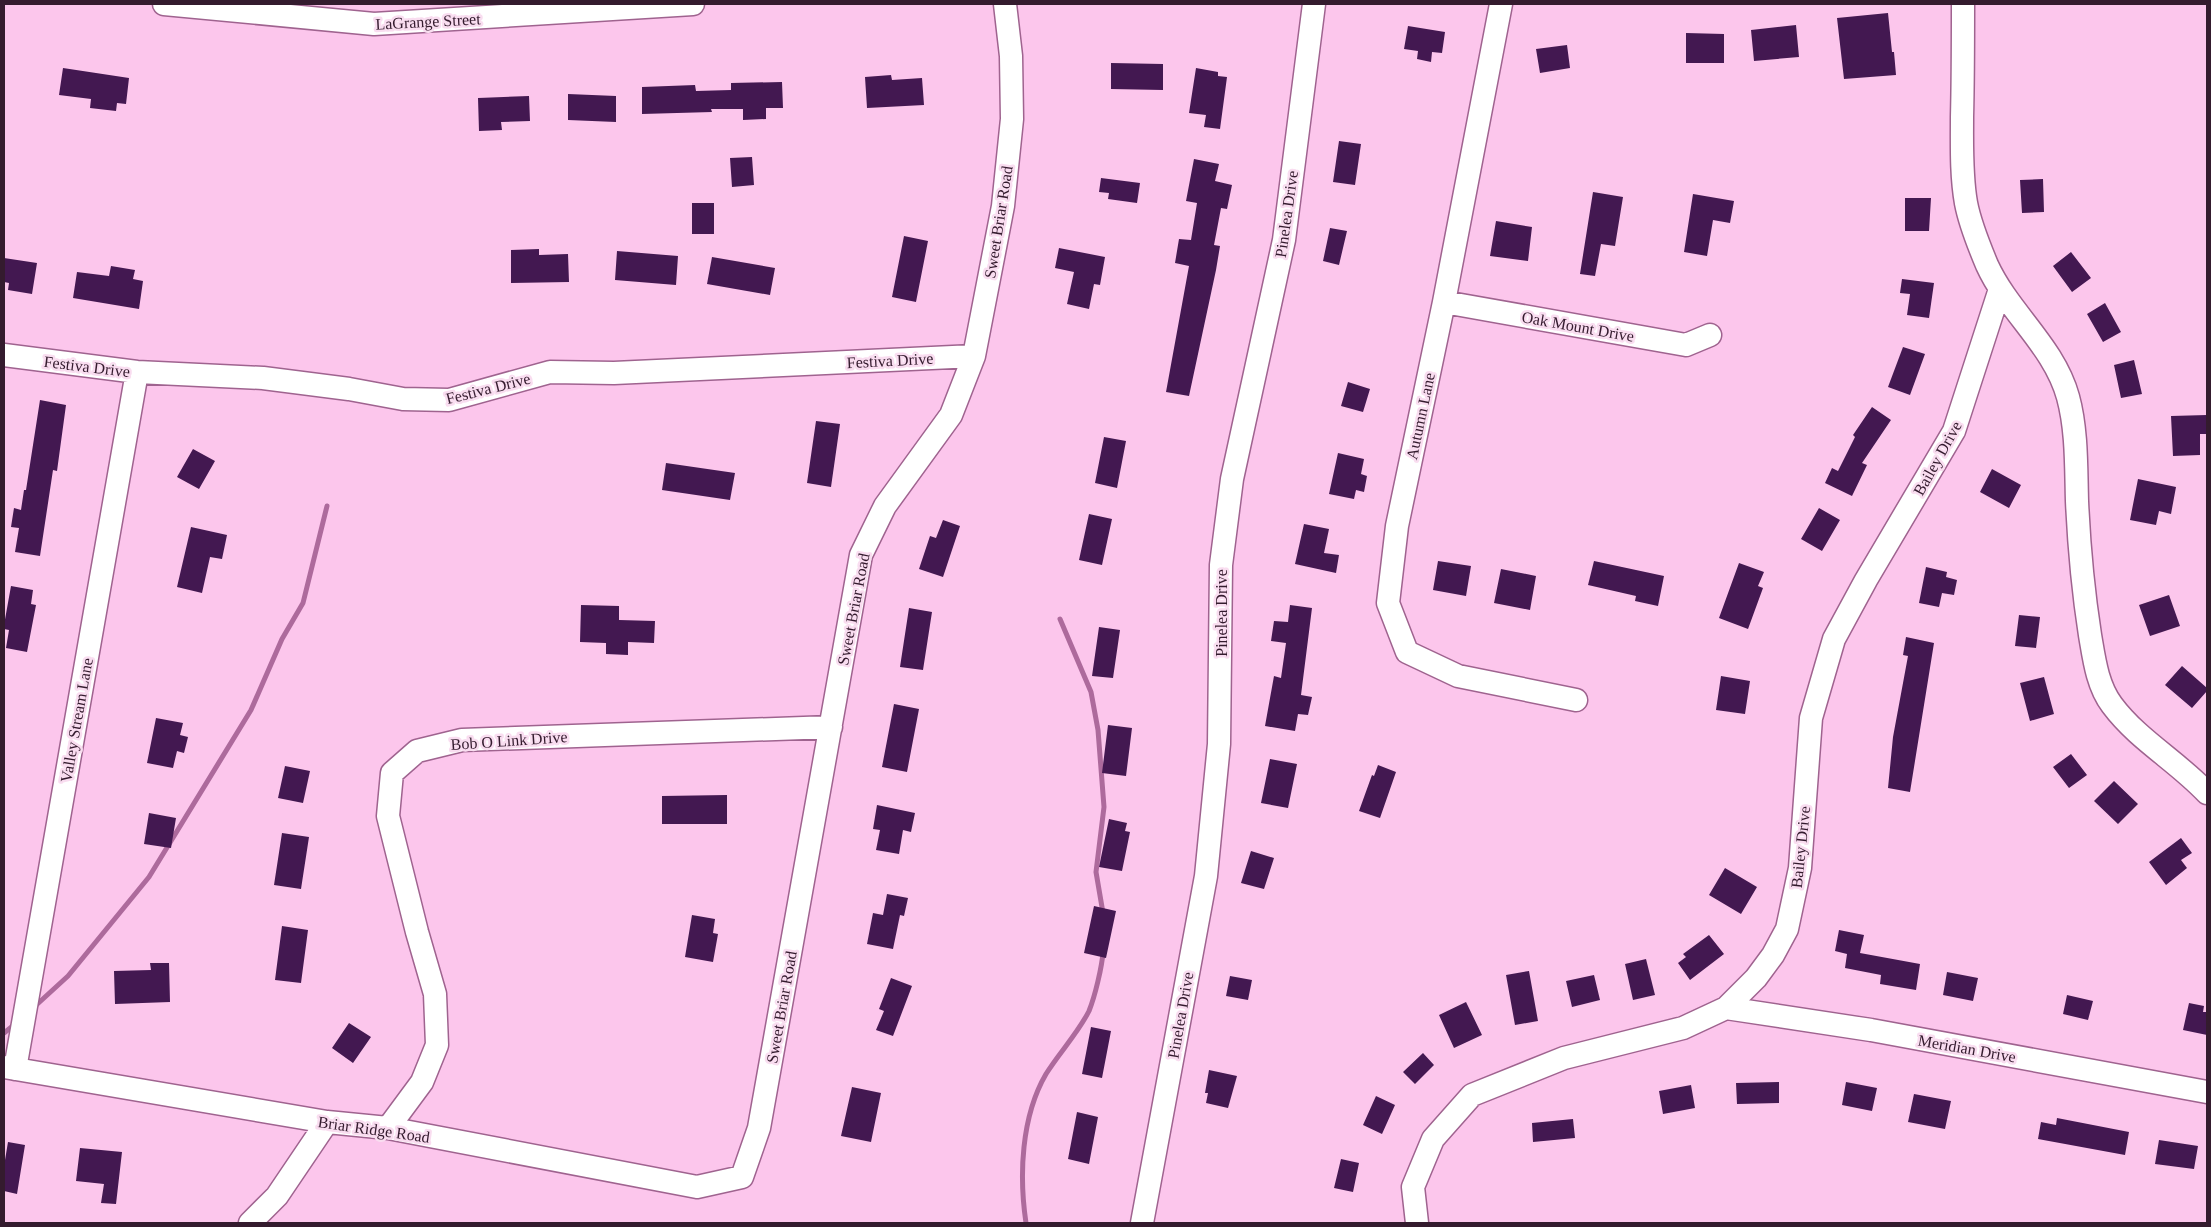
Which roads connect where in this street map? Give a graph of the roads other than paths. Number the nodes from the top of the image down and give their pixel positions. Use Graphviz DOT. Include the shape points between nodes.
graph roads {
  1 [pos="164,4"];
  2 [pos="693,4"];
  3 [pos="1006,4"];
  4 [pos="1314,4"];
  5 [pos="1501,4"];
  6 [pos="1963,4"];
  7 [pos="498,10"];
  8 [pos="2000,289"];
  9 [pos="1444,302"];
  10 [pos="1710,335"];
  11 [pos="4,355"];
  12 [pos="974,356"];
  13 [pos="137,372"];
  14 [pos="1576,700"];
  15 [pos="831,727"];
  16 [pos="2207,793"];
  17 [pos="1726,1008"];
  18 [pos="9,1068"];
  19 [pos="2207,1092"];
  20 [pos="327,1122"];
  21 [pos="388,1128"];
  22 [pos="742,1177"];
  23 [pos="250,1223"];
  24 [pos="1142,1223"];
  25 [pos="1417,1223"];
  1 -- 7 [label="street, LaGrange Street" via="374,24"];
  2 -- 7 [label="street, LaGrange Street"];
  3 -- 12 [label="street, Sweet Briar Road" via="1012,119 1003,206"];
  4 -- 24 [label="street, Pinelea Drive" via="1284,240 1232,478 1221,565 1219,744 1206,876"];
  5 -- 9 [label="street, Autumn Lane"];
  6 -- 8 [label="street" via="1963,172 1966,204 1987,265"];
  8 -- 16 [label="street" via="2057,367 2068,398 2073,424 2084,602 2101,685 2111,704 2128,723 2154,748 2188,772"];
  8 -- 17 [label="street, Bailey Drive" via="1954,432 1834,639 1811,718 1800,868 1787,929 1756,978"];
  9 -- 10 [label="street, Oak Mount Drive" via="1686,345"];
  9 -- 14 [label="street, Autumn Lane" via="1397,526 1388,603 1407,652 1458,676"];
  11 -- 13 [label="street, Festiva Drive"];
  12 -- 13 [label="street, Festiva Drive" via="614,373 550,372 449,400 404,399 263,378"];
  12 -- 15 [label="street, Sweet Briar Road" via="951,415 886,506 861,555"];
  13 -- 18 [label="street, Valley Stream Lane"];
  15 -- 21 [label="street, Bob O Link Drive" via="462,740 417,751 392,773 388,816 435,994 437,1045 422,1082"];
  15 -- 22 [label="street, Sweet Briar Road" via="759,1128"];
  17 -- 19 [label="street, Meridian Drive" via="1871,1030"];
  17 -- 25 [label="street, Bailey Drive" via="1683,1028 1564,1058 1472,1096 1433,1140 1426,1155 1413,1186"];
  18 -- 20 [label="street, Briar Ridge Road"];
  20 -- 21 [label="street, Briar Ridge Road"];
  20 -- 23 [label="street" via="277,1196"];
  21 -- 22 [label="street, Briar Ridge Road" via="697,1187"];
}
